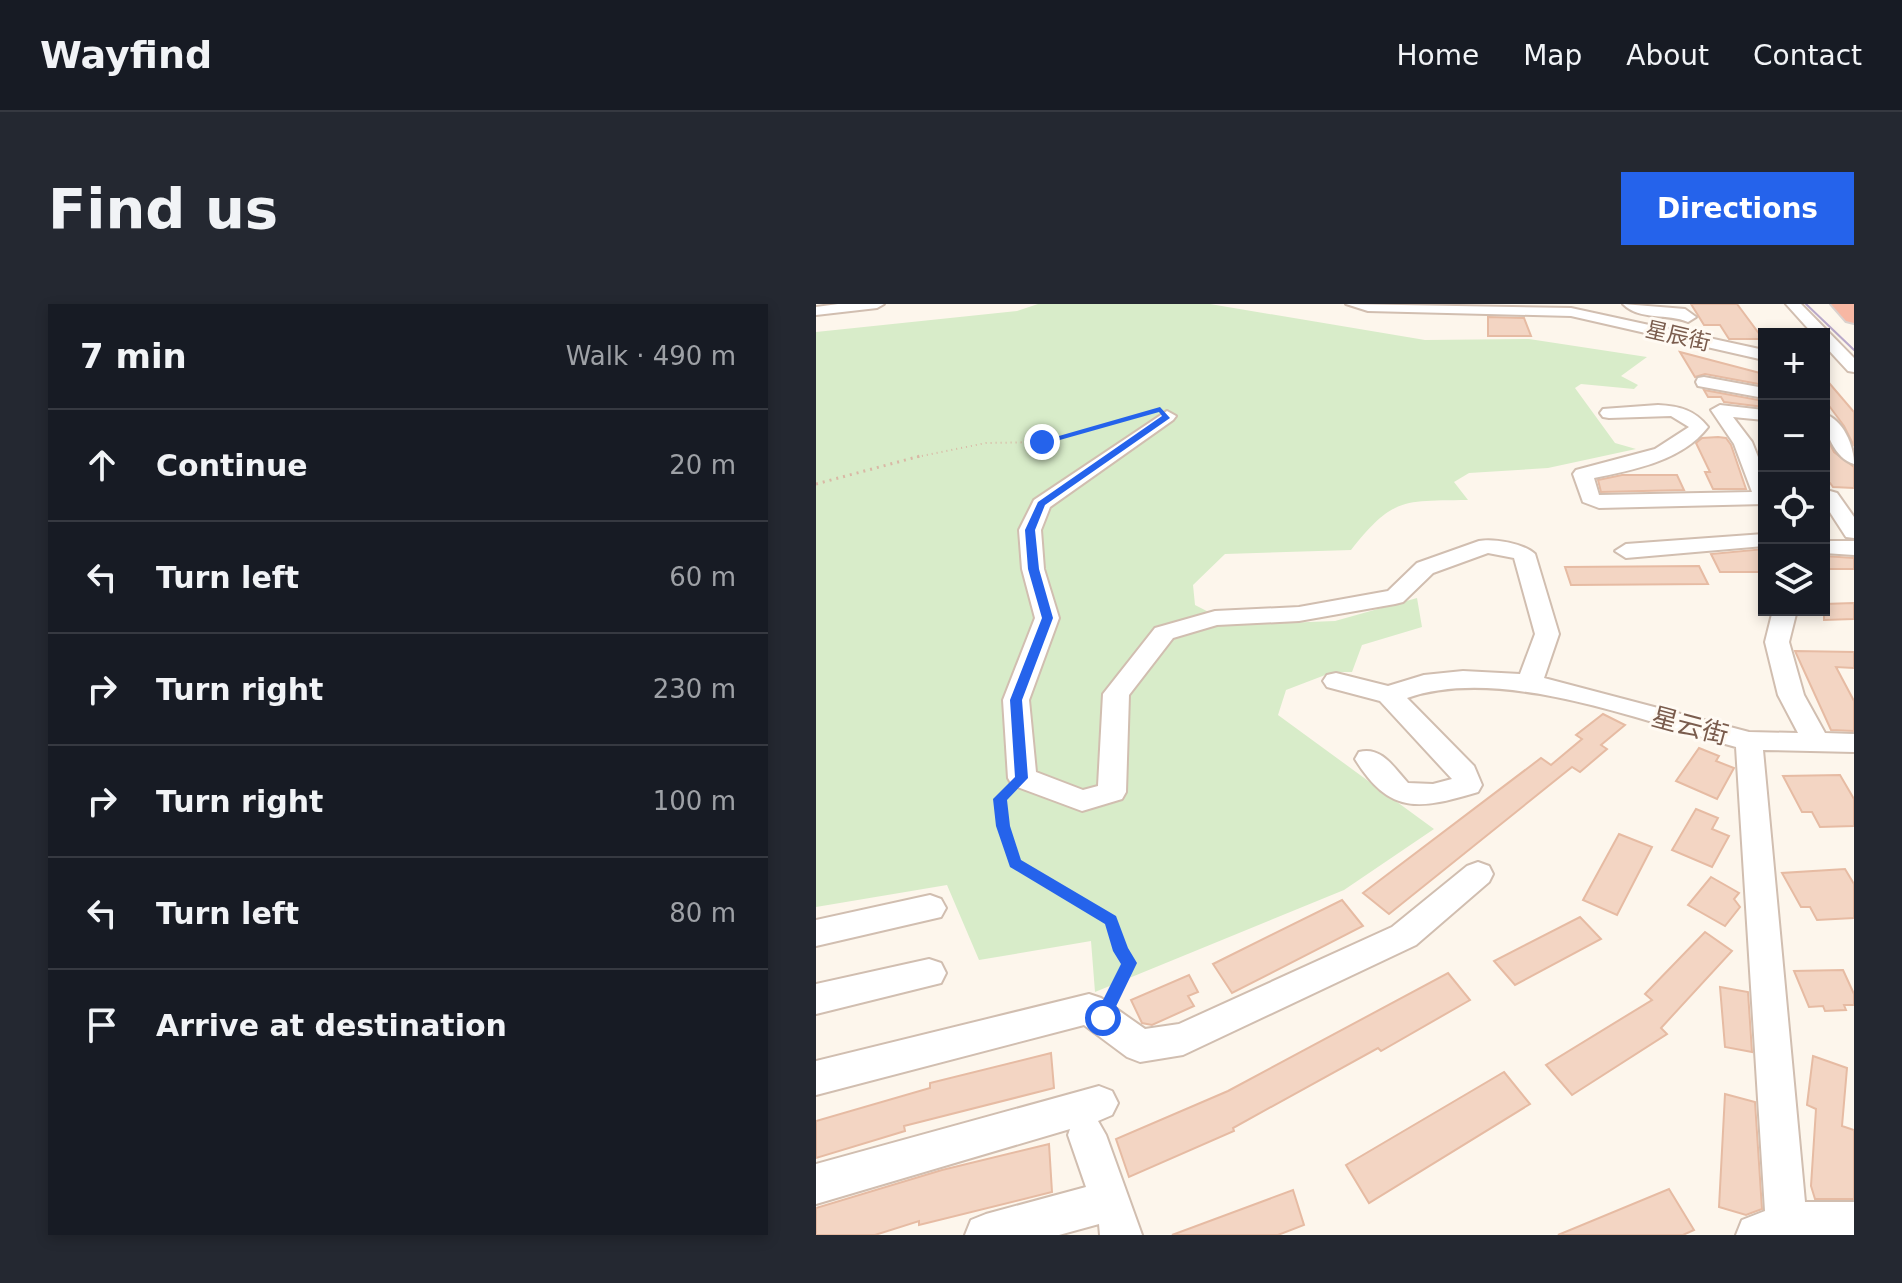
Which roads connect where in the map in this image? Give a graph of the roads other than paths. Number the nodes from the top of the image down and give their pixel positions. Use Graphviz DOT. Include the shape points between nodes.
graph roads {
  1 [pos="877,304"];
  2 [pos="1353,304"];
  3 [pos="1630,304"];
  4 [pos="1793,304"];
  5 [pos="1842,304"];
  6 [pos="1454,306"];
  7 [pos="827,308"];
  8 [pos="1854,316"];
  9 [pos="1688,317"];
  10 [pos="1816,328"];
  11 [pos="1830,346"];
  12 [pos="1758,354"];
  13 [pos="1844,368"];
  14 [pos="1704,382"];
  15 [pos="1758,392"];
  16 [pos="1609,413"];
  17 [pos="1758,414"];
  18 [pos="1167,416"];
  19 [pos="1830,427"];
  20 [pos="1854,458"];
  21 [pos="1758,482"];
  22 [pos="1854,496"];
  23 [pos="1830,497"];
  24 [pos="1758,498"];
  25 [pos="1830,501"];
  26 [pos="1854,532"];
  27 [pos="1758,540"];
  28 [pos="1830,547"];
  29 [pos="1854,548"];
  30 [pos="1626,551"];
  31 [pos="1784,616"];
  32 [pos="1336,681"];
  33 [pos="1530,682"];
  34 [pos="1389,695"];
  35 [pos="1749,741"];
  36 [pos="1816,742"];
  37 [pos="1854,743"];
  38 [pos="1369,759"];
  39 [pos="1478,874"];
  40 [pos="930,908"];
  41 [pos="816,933"];
  42 [pos="929,973"];
  43 [pos="816,999"];
  44 [pos="816,1078"];
  45 [pos="816,1184"];
  46 [pos="1116,1217"];
  47 [pos="1854,1222"];
  48 [pos="1771,1229"];
  49 [pos="986,1235"];
  1 -- 7 [label="street"];
  2 -- 6 [label="street, 星辰街"];
  3 -- 9 [label="street"];
  4 -- 10 [label="street"];
  5 -- 8 [label="highway"];
  6 -- 12 [label="street, 星辰街" via="1571,312"];
  11 -- 13 [label="street"];
  14 -- 15 [label="street"];
  16 -- 24 [label="street" via="1680,412 1699,427 1673,448 1583,474 1590,498"];
  17 -- 21 [label="street" via="1720,410 1743,442"];
  18 -- 33 [label="street" via="1041,504 1030,530 1033,569 1047,618 1016,700 1022,778 1082,801 1112,792 1116,694 1164,633 1215,618 1299,614 1395,597 1425,568 1487,546 1524,554 1547,634"];
  19 -- 20 [label="street"];
  22 -- 23 [label="street"];
  25 -- 26 [label="street"];
  27 -- 30 [label="street"];
  28 -- 29 [label="street"];
  31 -- 36 [label="street" via="1777,642 1791,695"];
  32 -- 34 [label="street"];
  33 -- 34 [label="street, 星云街" via="1463,679 1424,683"];
  33 -- 35 [label="street, 星云街"];
  34 -- 38 [label="street" via="1464,773 1468,785 1433,794 1401,793"];
  35 -- 36 [label="street, 星云街"];
  35 -- 48 [label="street"];
  36 -- 37 [label="street, 星云街"];
  39 -- 44 [label="street" via="1404,936 1183,1039 1140,1046 1089,1009"];
  40 -- 41 [label="street"];
  42 -- 43 [label="street"];
  45 -- 46 [label="street" via="1093,1119"];
  46 -- 49 [label="street"];
  47 -- 48 [label="street"];
}
